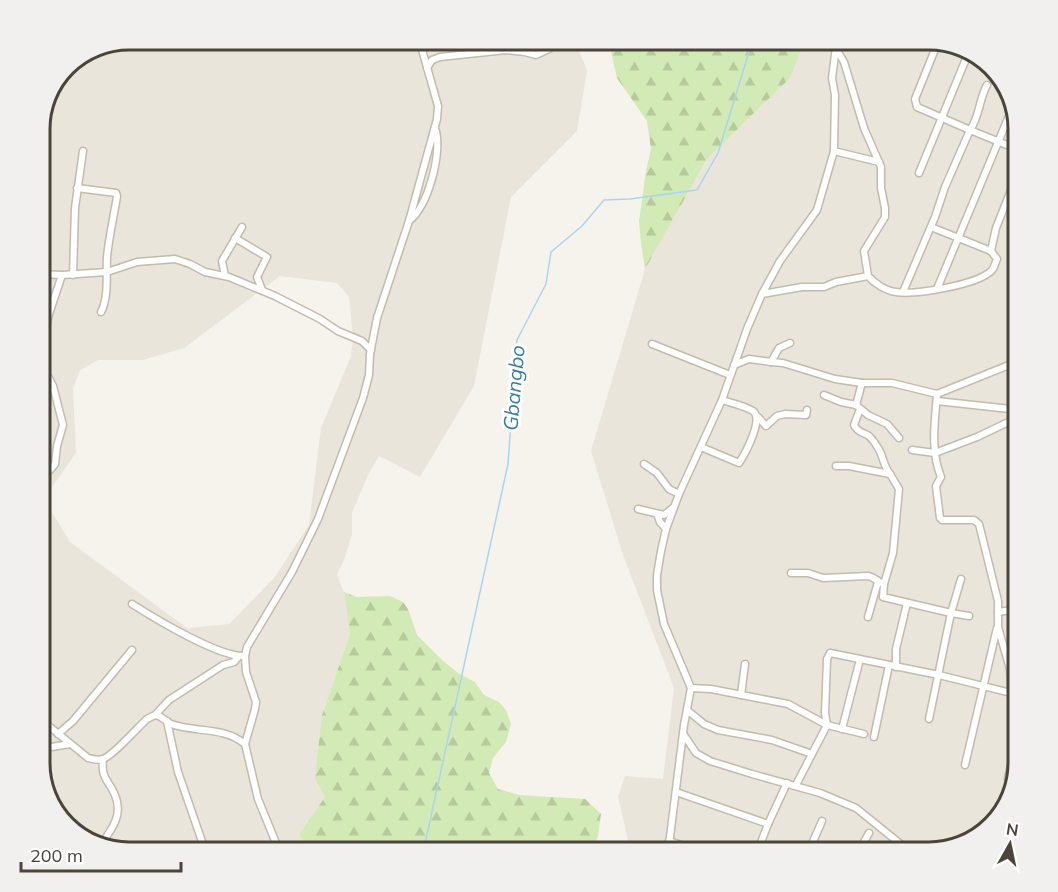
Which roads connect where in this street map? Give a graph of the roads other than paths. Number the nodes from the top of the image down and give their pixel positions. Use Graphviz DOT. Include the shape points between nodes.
graph roads {
  1 [pos="422,50"];
  2 [pos="506,50"];
  3 [pos="506,50"];
  4 [pos="549,50"];
  5 [pos="836,50"];
  6 [pos="837,50"];
  7 [pos="935,50"];
  8 [pos="966,59"];
  9 [pos="427,68"];
  10 [pos="987,85"];
  11 [pos="942,118"];
  12 [pos="1007,120"];
  13 [pos="435,127"];
  14 [pos="970,130"];
  15 [pos="999,141"];
  16 [pos="1008,145"];
  17 [pos="82,151"];
  18 [pos="834,151"];
  19 [pos="879,162"];
  20 [pos="919,173"];
  21 [pos="77,188"];
  22 [pos="1008,198"];
  23 [pos="409,221"];
  24 [pos="242,227"];
  25 [pos="931,227"];
  26 [pos="235,238"];
  27 [pos="959,239"];
  28 [pos="991,251"];
  29 [pos="107,272"];
  30 [pos="50,274"];
  31 [pos="73,274"];
  32 [pos="62,275"];
  33 [pos="225,276"];
  34 [pos="868,276"];
  35 [pos="937,289"];
  36 [pos="262,291"];
  37 [pos="903,292"];
  38 [pos="762,294"];
  39 [pos="50,311"];
  40 [pos="101,312"];
  41 [pos="742,343"];
  42 [pos="790,343"];
  43 [pos="652,344"];
  44 [pos="369,348"];
  45 [pos="749,359"];
  46 [pos="771,362"];
  47 [pos="734,365"];
  48 [pos="1008,366"];
  49 [pos="730,375"];
  50 [pos="50,380"];
  51 [pos="862,384"];
  52 [pos="824,395"];
  53 [pos="937,397"];
  54 [pos="722,400"];
  55 [pos="858,407"];
  56 [pos="1008,408"];
  57 [pos="807,410"];
  58 [pos="758,416"];
  59 [pos="1008,422"];
  60 [pos="899,438"];
  61 [pos="701,447"];
  62 [pos="912,450"];
  63 [pos="935,453"];
  64 [pos="644,464"];
  65 [pos="836,466"];
  66 [pos="50,470"];
  67 [pos="890,474"];
  68 [pos="679,494"];
  69 [pos="674,507"];
  70 [pos="638,509"];
  71 [pos="657,514"];
  72 [pos="666,529"];
  73 [pos="791,573"];
  74 [pos="961,579"];
  75 [pos="881,583"];
  76 [pos="907,603"];
  77 [pos="132,604"];
  78 [pos="1008,611"];
  79 [pos="998,612"];
  80 [pos="951,613"];
  81 [pos="969,616"];
  82 [pos="868,617"];
  83 [pos="998,627"];
  84 [pos="132,650"];
  85 [pos="242,656"];
  86 [pos="860,659"];
  87 [pos="1008,662"];
  88 [pos="745,664"];
  89 [pos="892,666"];
  90 [pos="939,675"];
  91 [pos="984,686"];
  92 [pos="691,688"];
  93 [pos="1008,692"];
  94 [pos="741,695"];
  95 [pos="687,710"];
  96 [pos="155,715"];
  97 [pos="929,719"];
  98 [pos="167,722"];
  99 [pos="827,725"];
  100 [pos="50,727"];
  101 [pos="842,729"];
  102 [pos="58,734"];
  103 [pos="684,734"];
  104 [pos="864,734"];
  105 [pos="874,736"];
  106 [pos="70,744"];
  107 [pos="245,744"];
  108 [pos="50,747"];
  109 [pos="812,754"];
  110 [pos="103,759"];
  111 [pos="965,765"];
  112 [pos="787,783"];
  113 [pos="796,785"];
  114 [pos="676,792"];
  115 [pos="822,821"];
  116 [pos="768,824"];
  117 [pos="869,833"];
  118 [pos="105,839"];
  119 [pos="669,841"];
  120 [pos="202,842"];
  121 [pos="276,842"];
  122 [pos="672,842"];
  123 [pos="761,842"];
  124 [pos="813,842"];
  125 [pos="864,842"];
  126 [pos="898,842"];
  1 -- 9 [label="street"];
  2 -- 9 [label="street" via="448,56 432,60"];
  3 -- 4 [label="street" via="539,54"];
  5 -- 18 [label="street" via="832,78"];
  6 -- 19 [label="street"];
  7 -- 11 [label="street" via="915,104"];
  8 -- 11 [label="street"];
  9 -- 13 [label="street" via="438,106"];
  10 -- 14 [label="street"];
  11 -- 14 [label="street"];
  11 -- 20 [label="street"];
  12 -- 15 [label="street"];
  13 -- 23 [label="street"];
  13 -- 23 [label="street" via="438,152 433,174 423,203"];
  14 -- 15 [label="street"];
  14 -- 25 [label="street"];
  15 -- 16 [label="street"];
  15 -- 27 [label="street"];
  17 -- 21 [label="street"];
  18 -- 19 [label="street"];
  18 -- 38 [label="street" via="817,210 780,261"];
  19 -- 34 [label="street" via="885,217 864,251"];
  21 -- 29 [label="street" via="116,193"];
  21 -- 31 [label="street"];
  22 -- 28 [label="street"];
  23 -- 44 [label="street"];
  24 -- 26 [label="street"];
  25 -- 27 [label="street"];
  25 -- 37 [label="street"];
  26 -- 33 [label="street" via="221,263"];
  26 -- 36 [label="street" via="267,257 257,277"];
  27 -- 28 [label="street"];
  27 -- 35 [label="street"];
  28 -- 35 [label="street" via="997,259 990,272"];
  29 -- 31 [label="street"];
  29 -- 33 [label="street" via="137,262 169,259"];
  29 -- 40 [label="street" via="106,301"];
  30 -- 32 [label="street"];
  31 -- 32 [label="street"];
  32 -- 39 [label="street"];
  33 -- 36 [label="street"];
  34 -- 37 [label="street" via="889,290"];
  34 -- 38 [label="street" via="824,287"];
  35 -- 37 [label="street"];
  36 -- 44 [label="street"];
  38 -- 41 [label="street"];
  41 -- 45 [label="street"];
  41 -- 47 [label="street"];
  42 -- 46 [label="street" via="779,348"];
  43 -- 49 [label="street"];
  44 -- 85 [label="street" via="369,375 363,398 323,507 292,572"];
  45 -- 46 [label="street"];
  45 -- 47 [label="street"];
  46 -- 51 [label="street"];
  47 -- 49 [label="street"];
  48 -- 53 [label="street"];
  49 -- 54 [label="street"];
  50 -- 66 [label="street" via="63,425 56,464"];
  51 -- 53 [label="street" via="892,383"];
  51 -- 55 [label="street"];
  52 -- 55 [label="street"];
  53 -- 56 [label="street"];
  53 -- 63 [label="street"];
  54 -- 58 [label="street"];
  54 -- 61 [label="street"];
  55 -- 60 [label="street" via="887,424"];
  55 -- 67 [label="street" via="854,425 870,437"];
  57 -- 58 [label="street" via="806,415 777,416 766,426"];
  58 -- 61 [label="street" via="739,463"];
  59 -- 63 [label="street"];
  61 -- 68 [label="street"];
  62 -- 63 [label="street"];
  63 -- 79 [label="street" via="941,477 936,486 940,518 974,520 979,524"];
  64 -- 68 [label="street"];
  65 -- 67 [label="street"];
  67 -- 75 [label="street" via="899,489 893,553"];
  68 -- 69 [label="street"];
  69 -- 71 [label="street" via="664,515"];
  69 -- 72 [label="street"];
  70 -- 71 [label="street"];
  71 -- 72 [label="street"];
  72 -- 92 [label="street" via="657,590 664,624"];
  73 -- 75 [label="street" via="823,578 868,576"];
  74 -- 80 [label="street"];
  75 -- 76 [label="street" via="883,597"];
  75 -- 82 [label="street"];
  76 -- 80 [label="street"];
  76 -- 89 [label="street"];
  77 -- 85 [label="street" via="173,629"];
  78 -- 79 [label="street"];
  79 -- 83 [label="street"];
  80 -- 81 [label="street"];
  80 -- 90 [label="street"];
  83 -- 87 [label="street"];
  83 -- 91 [label="street"];
  84 -- 102 [label="street"];
  85 -- 96 [label="street" via="169,700"];
  85 -- 107 [label="street" via="256,702"];
  86 -- 89 [label="street"];
  86 -- 99 [label="street" via="828,655"];
  86 -- 101 [label="street"];
  88 -- 94 [label="street"];
  89 -- 90 [label="street"];
  89 -- 105 [label="street"];
  90 -- 91 [label="street"];
  90 -- 97 [label="street"];
  91 -- 93 [label="street"];
  91 -- 111 [label="street"];
  92 -- 94 [label="street"];
  92 -- 95 [label="street"];
  94 -- 99 [label="street" via="788,704"];
  95 -- 103 [label="street"];
  95 -- 109 [label="street" via="718,730 772,740"];
  96 -- 98 [label="street"];
  96 -- 110 [label="street"];
  98 -- 107 [label="street" via="224,733"];
  98 -- 120 [label="street" via="178,772"];
  99 -- 101 [label="street"];
  99 -- 109 [label="street"];
  100 -- 102 [label="street"];
  101 -- 104 [label="street"];
  102 -- 106 [label="street"];
  103 -- 112 [label="street" via="696,753 710,760"];
  103 -- 114 [label="street"];
  106 -- 108 [label="street"];
  106 -- 110 [label="street" via="88,758"];
  107 -- 121 [label="street" via="258,798"];
  109 -- 113 [label="street"];
  110 -- 118 [label="street" via="101,772 115,795 118,817"];
  112 -- 113 [label="street"];
  112 -- 116 [label="street"];
  113 -- 126 [label="street" via="856,808"];
  114 -- 116 [label="street"];
  114 -- 119 [label="street"];
  115 -- 124 [label="street"];
  116 -- 123 [label="street"];
  117 -- 125 [label="street"];
  119 -- 122 [label="street"];
}
